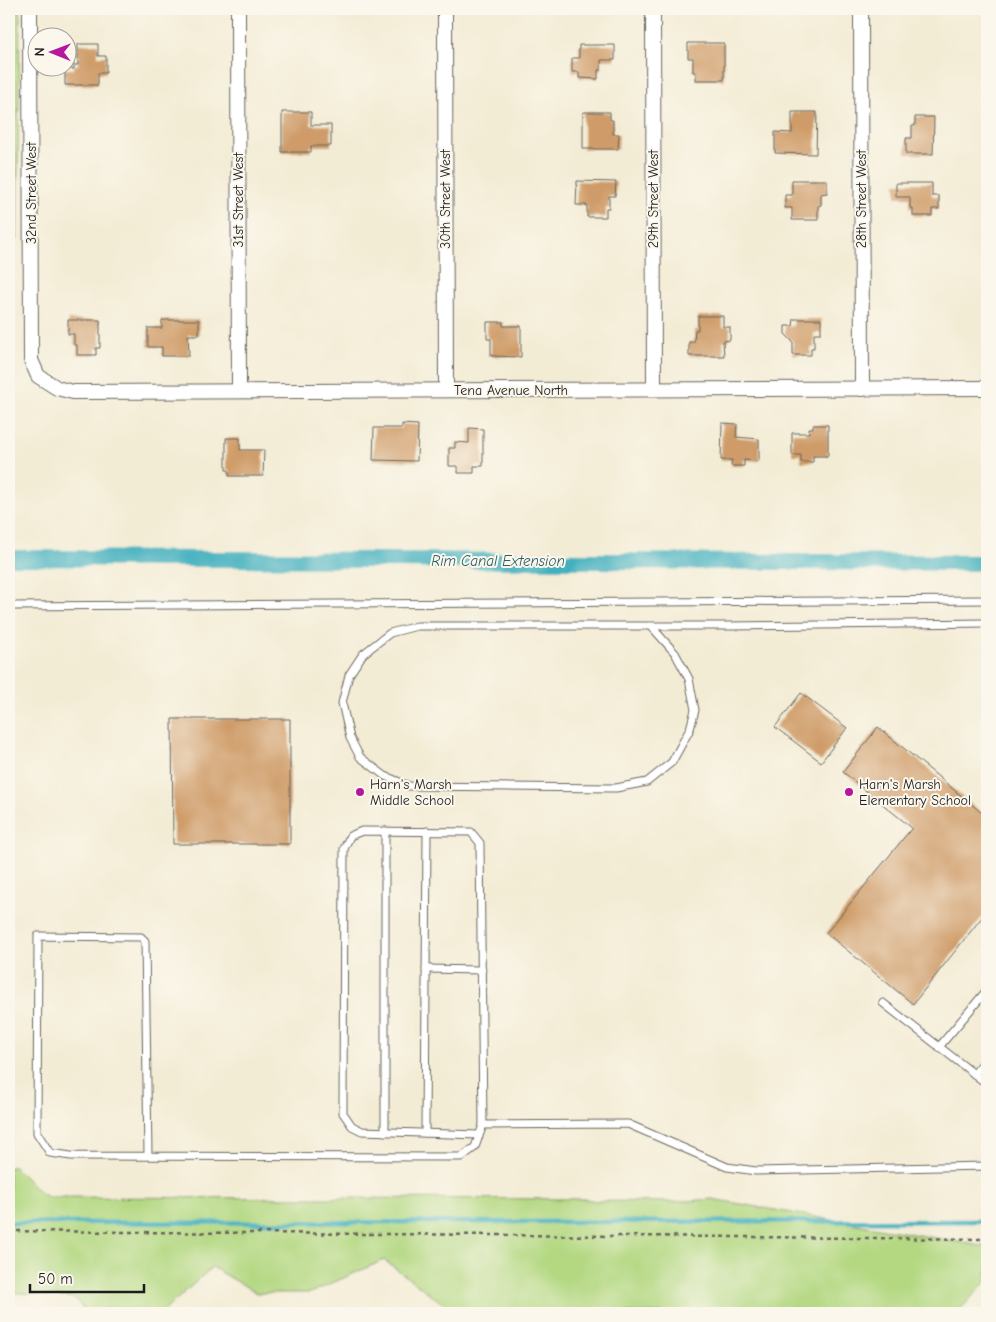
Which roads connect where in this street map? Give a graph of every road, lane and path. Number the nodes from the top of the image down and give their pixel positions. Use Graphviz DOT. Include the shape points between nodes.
graph roads {
  1 [pos="30,9"];
  2 [pos="238,9"];
  3 [pos="445,9"];
  4 [pos="653,9"];
  5 [pos="861,9"];
  6 [pos="38,376"];
  7 [pos="987,388"];
  8 [pos="862,389"];
  9 [pos="446,390"];
  10 [pos="654,390"];
  11 [pos="239,391"];
  12 [pos="987,600"];
  13 [pos="9,606"];
  14 [pos="987,623"];
  15 [pos="651,626"];
  16 [pos="385,831"];
  17 [pos="427,831"];
  18 [pos="426,969"];
  19 [pos="482,970"];
  20 [pos="987,990"];
  21 [pos="884,1002"];
  22 [pos="940,1047"];
  23 [pos="987,1058"];
  24 [pos="974,1074"];
  25 [pos="987,1084"];
  26 [pos="483,1125"];
  27 [pos="386,1132"];
  28 [pos="425,1133"];
  29 [pos="479,1135"];
  30 [pos="148,1156"];
  31 [pos="987,1166"];
  32 [pos="9,1231"];
  33 [pos="987,1239"];
  1 -- 6 [label="street, 32nd Street West" via="31,360"];
  2 -- 11 [label="street, 31st Street West"];
  3 -- 9 [label="street, 30th Street West"];
  4 -- 10 [label="street, 29th Street West"];
  5 -- 8 [label="street, 28th Street West"];
  6 -- 11 [label="street, Tena Avenue North" via="56,388 73,392"];
  7 -- 8 [label="street, Tena Avenue North"];
  8 -- 10 [label="street, Tena Avenue North"];
  9 -- 10 [label="street, Tena Avenue North"];
  9 -- 11 [label="street, Tena Avenue North"];
  12 -- 13 [label="lane"];
  14 -- 15 [label="lane"];
  15 -- 15 [label="lane" via="417,626 390,633 363,654 349,675 342,703 350,738 360,757 385,776 409,786 616,788 647,782 672,762 690,730 695,710 689,679 675,653"];
  16 -- 17 [label="lane"];
  16 -- 27 [label="lane"];
  16 -- 27 [label="lane" via="362,831 350,836 344,849 343,1113 357,1129"];
  17 -- 18 [label="lane"];
  17 -- 19 [label="lane" via="471,832 480,843"];
  18 -- 19 [label="lane"];
  18 -- 28 [label="lane"];
  19 -- 26 [label="lane"];
  20 -- 22 [label="lane"];
  21 -- 22 [label="lane"];
  22 -- 24 [label="lane"];
  23 -- 24 [label="lane"];
  24 -- 25 [label="lane"];
  26 -- 29 [label="lane"];
  26 -- 31 [label="lane" via="628,1124 727,1167 756,1171"];
  27 -- 28 [label="lane"];
  28 -- 29 [label="lane"];
  29 -- 30 [label="lane" via="475,1147 462,1157"];
  30 -- 30 [label="lane" via="50,1153 37,1133 38,936 141,937 145,941"];
  32 -- 33 [label="path"];
}
